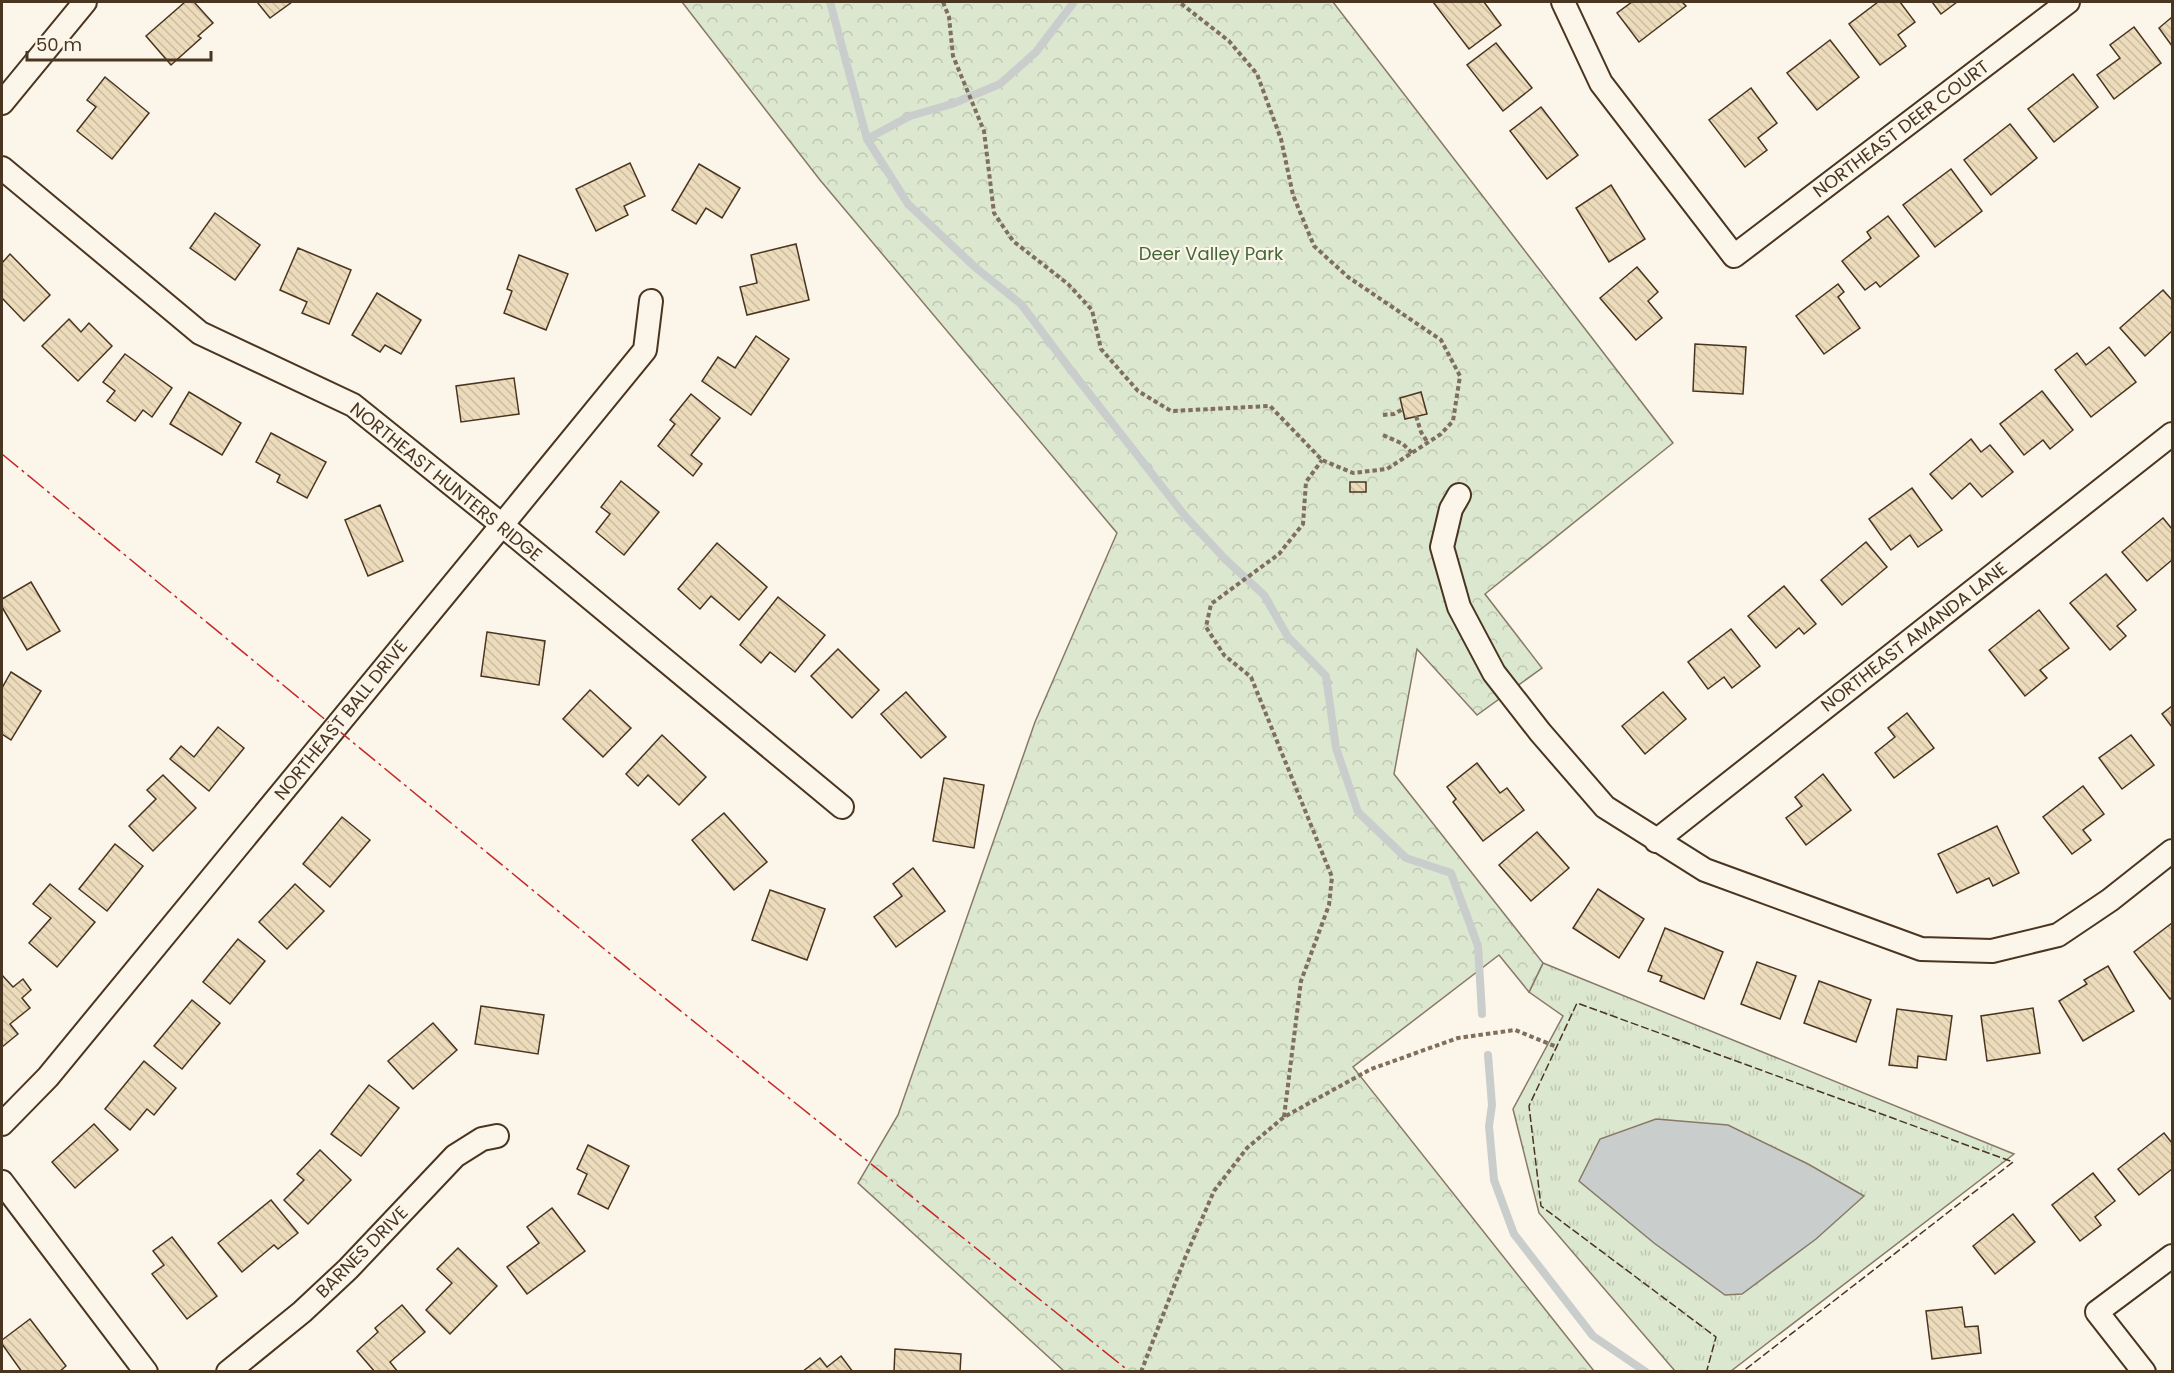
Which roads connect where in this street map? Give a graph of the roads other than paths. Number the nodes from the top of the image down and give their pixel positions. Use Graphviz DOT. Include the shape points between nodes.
graph roads {
  1 [pos="85,2"];
  2 [pos="1563,2"];
  3 [pos="2068,2"];
  4 [pos="2,103"];
  5 [pos="2,168"];
  6 [pos="651,301"];
  7 [pos="2172,434"];
  8 [pos="1459,495"];
  9 [pos="502,525"];
  10 [pos="842,807"];
  11 [pos="1656,841"];
  12 [pos="2172,851"];
  13 [pos="2,1124"];
  14 [pos="497,1136"];
  15 [pos="2,1182"];
  16 [pos="2172,1256"];
  17 [pos="146,1371"];
  18 [pos="228,1371"];
  19 [pos="2144,1371"];
  1 -- 4 [label="street"];
  2 -- 3 [label="street, NORTHEAST DEER COURT" via="1601,83 1734,256"];
  5 -- 9 [label="street, NORTHEAST HUNTERS RIDGE" via="201,333 353,405"];
  6 -- 9 [label="street, NORTHEAST BALL DRIVE" via="645,350"];
  7 -- 11 [label="street, NORTHEAST AMANDA LANE"];
  8 -- 11 [label="street" via="1442,547 1459,607 1494,673 1605,807"];
  9 -- 10 [label="street, NORTHEAST HUNTERS RIDGE"];
  9 -- 13 [label="street, NORTHEAST BALL DRIVE" via="48,1077"];
  11 -- 12 [label="street" via="1705,870 1922,948 1992,951 2058,935"];
  14 -- 18 [label="street, BARNES DRIVE" via="482,1139 455,1156 348,1269"];
  15 -- 17 [label="street"];
  16 -- 19 [label="street" via="2097,1312"];
}
